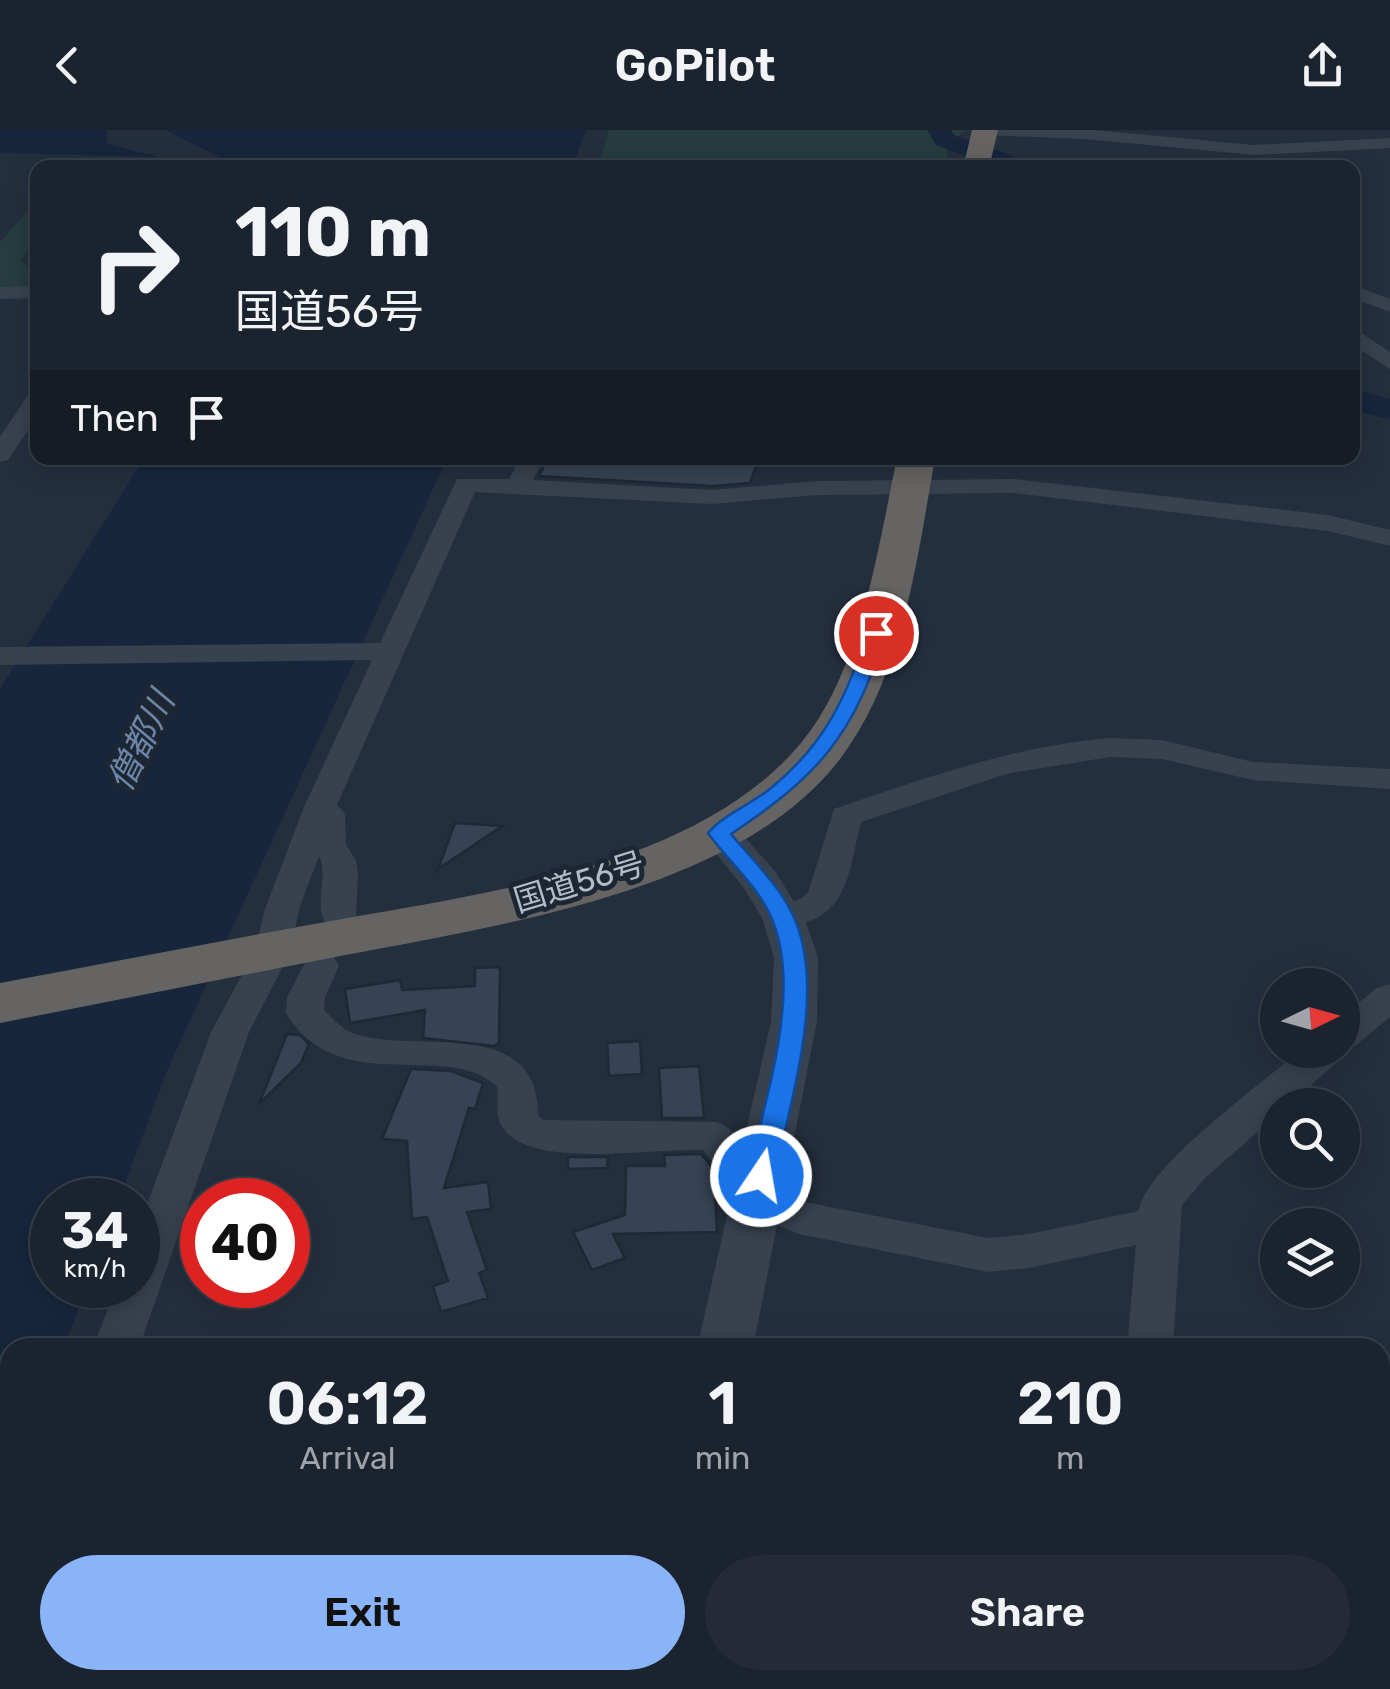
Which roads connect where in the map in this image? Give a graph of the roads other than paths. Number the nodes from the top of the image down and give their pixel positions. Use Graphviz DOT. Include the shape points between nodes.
graph roads {
  1 [pos="985,130"];
  2 [pos="1099,134"];
  3 [pos="1339,138"];
  4 [pos="1390,143"];
  5 [pos="1104,156"];
  6 [pos="978,160"];
  7 [pos="1330,160"];
  8 [pos="0,292"];
  9 [pos="30,292"];
  10 [pos="1360,294"];
  11 [pos="1390,306"];
  12 [pos="1360,339"];
  13 [pos="1390,362"];
  14 [pos="30,409"];
  15 [pos="0,454"];
  16 [pos="528,465"];
  17 [pos="913,474"];
  18 [pos="516,489"];
  19 [pos="1390,538"];
  20 [pos="382,651"];
  21 [pos="0,656"];
  22 [pos="1390,779"];
  23 [pos="320,808"];
  24 [pos="719,833"];
  25 [pos="338,916"];
  26 [pos="783,918"];
  27 [pos="285,957"];
  28 [pos="1389,1000"];
  29 [pos="0,1003"];
  30 [pos="1360,1023"];
  31 [pos="1305,1068"];
  32 [pos="759,1188"];
  33 [pos="1157,1224"];
  34 [pos="120,1338"];
  35 [pos="727,1338"];
  36 [pos="1151,1338"];
  1 -- 2 [label="street"];
  1 -- 6 [label="highway"];
  2 -- 3 [label="street" via="1244,150"];
  2 -- 5 [label="street"];
  3 -- 4 [label="street"];
  3 -- 7 [label="street" via="1343,157"];
  8 -- 9 [label="street"];
  10 -- 11 [label="street"];
  12 -- 13 [label="street"];
  14 -- 15 [label="street"];
  16 -- 18 [label="street"];
  17 -- 18 [label="street" via="696,496"];
  17 -- 19 [label="street" via="1328,523"];
  17 -- 24 [label="highway, 国道56号" via="859,690 819,754 777,794"];
  18 -- 20 [label="street" via="466,484"];
  20 -- 21 [label="street"];
  20 -- 23 [label="street"];
  22 -- 26 [label="street" via="1236,769 1152,748 1052,753 1003,764 846,816 824,897 814,908"];
  23 -- 25 [label="street" via="328,814 329,846 339,860"];
  23 -- 27 [label="street" via="282,909"];
  24 -- 26 [label="street"];
  24 -- 27 [label="highway, 国道56号" via="564,894"];
  26 -- 32 [label="street" via="796,957 794,1022"];
  27 -- 29 [label="highway, 国道56号"];
  27 -- 32 [label="street" via="306,998 306,1014 325,1035 349,1046 484,1061 506,1071 516,1082 518,1120 551,1138 716,1137"];
  27 -- 34 [label="street" via="230,1032"];
  28 -- 30 [label="street"];
  31 -- 33 [label="street" via="1190,1167 1161,1201"];
  32 -- 33 [label="street" via="798,1218 988,1255"];
  32 -- 35 [label="street"];
  33 -- 36 [label="street"];
}
